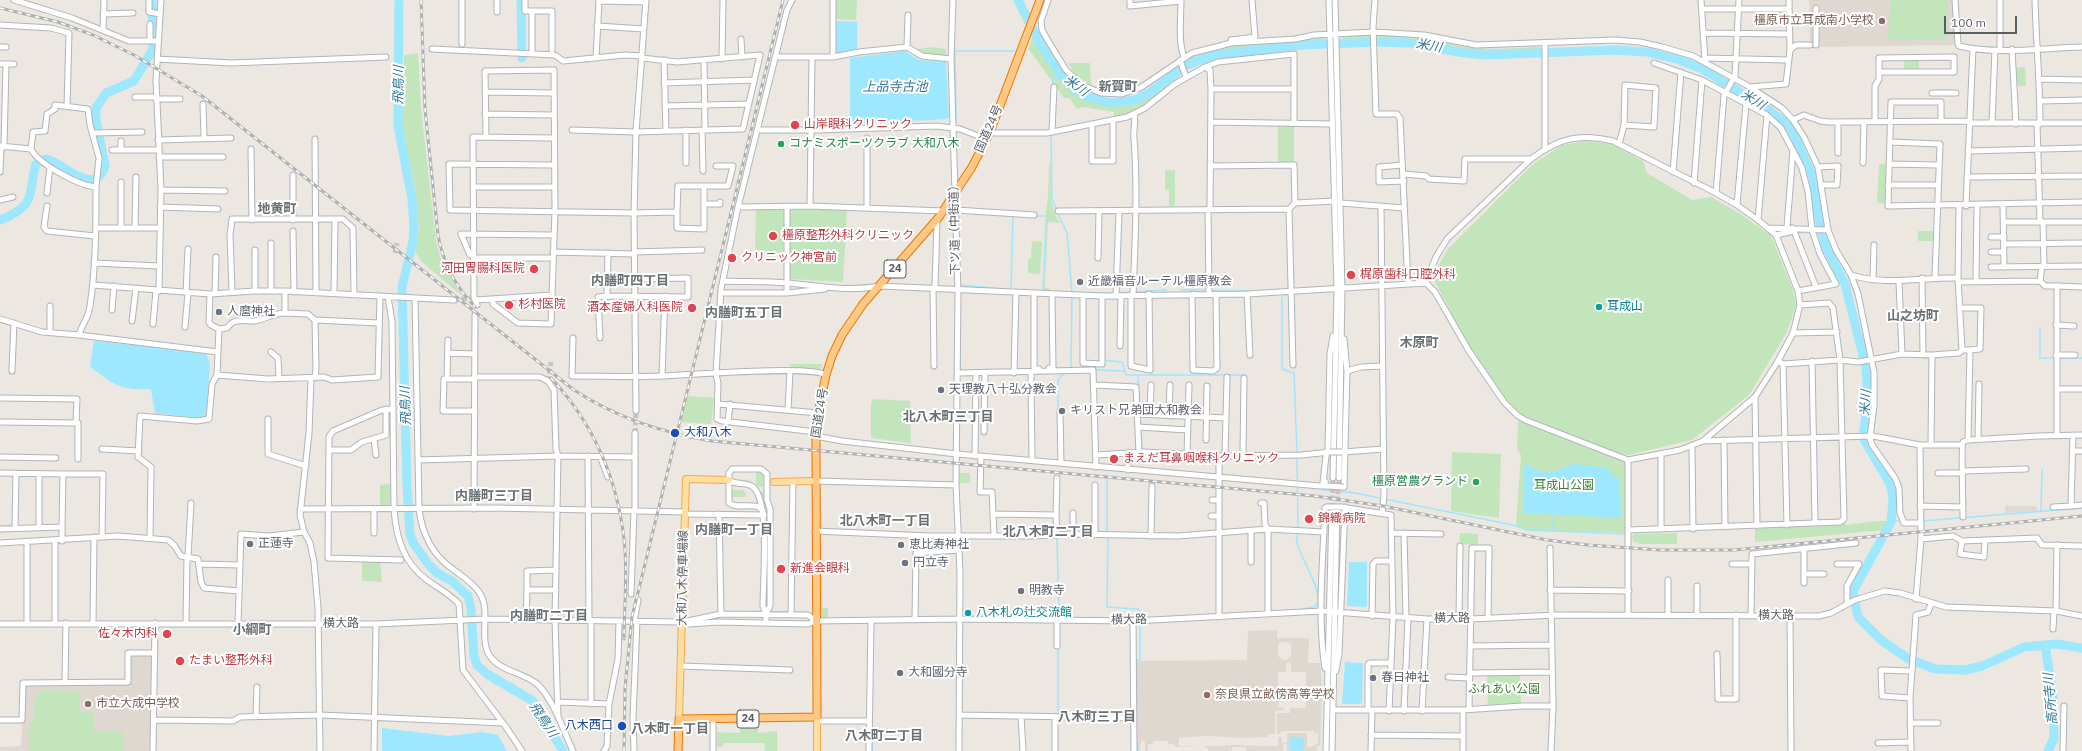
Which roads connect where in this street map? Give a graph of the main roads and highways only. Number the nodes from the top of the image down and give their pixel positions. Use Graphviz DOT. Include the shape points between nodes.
graph roads {
  1 [pos="1040,0"];
  2 [pos="729,480"];
  3 [pos="815,481"];
  4 [pos="774,482"];
  5 [pos="679,719"];
  6 [pos="817,719"];
  7 [pos="678,751"];
  8 [pos="817,751"];
  1 -- 3 [label="highway, 国道24号 / 24" via="990,132 955,196 864,304 842,335 832,356 818,413"];
  2 -- 5 [label="main road, 大和八木停車場線" via="686,479"];
  3 -- 4 [label="main road"];
  3 -- 6 [label="highway, 国道24号 / 24"];
  5 -- 6 [label="highway, 24"];
  5 -- 7 [label="highway"];
  6 -- 8 [label="main road"];
}
